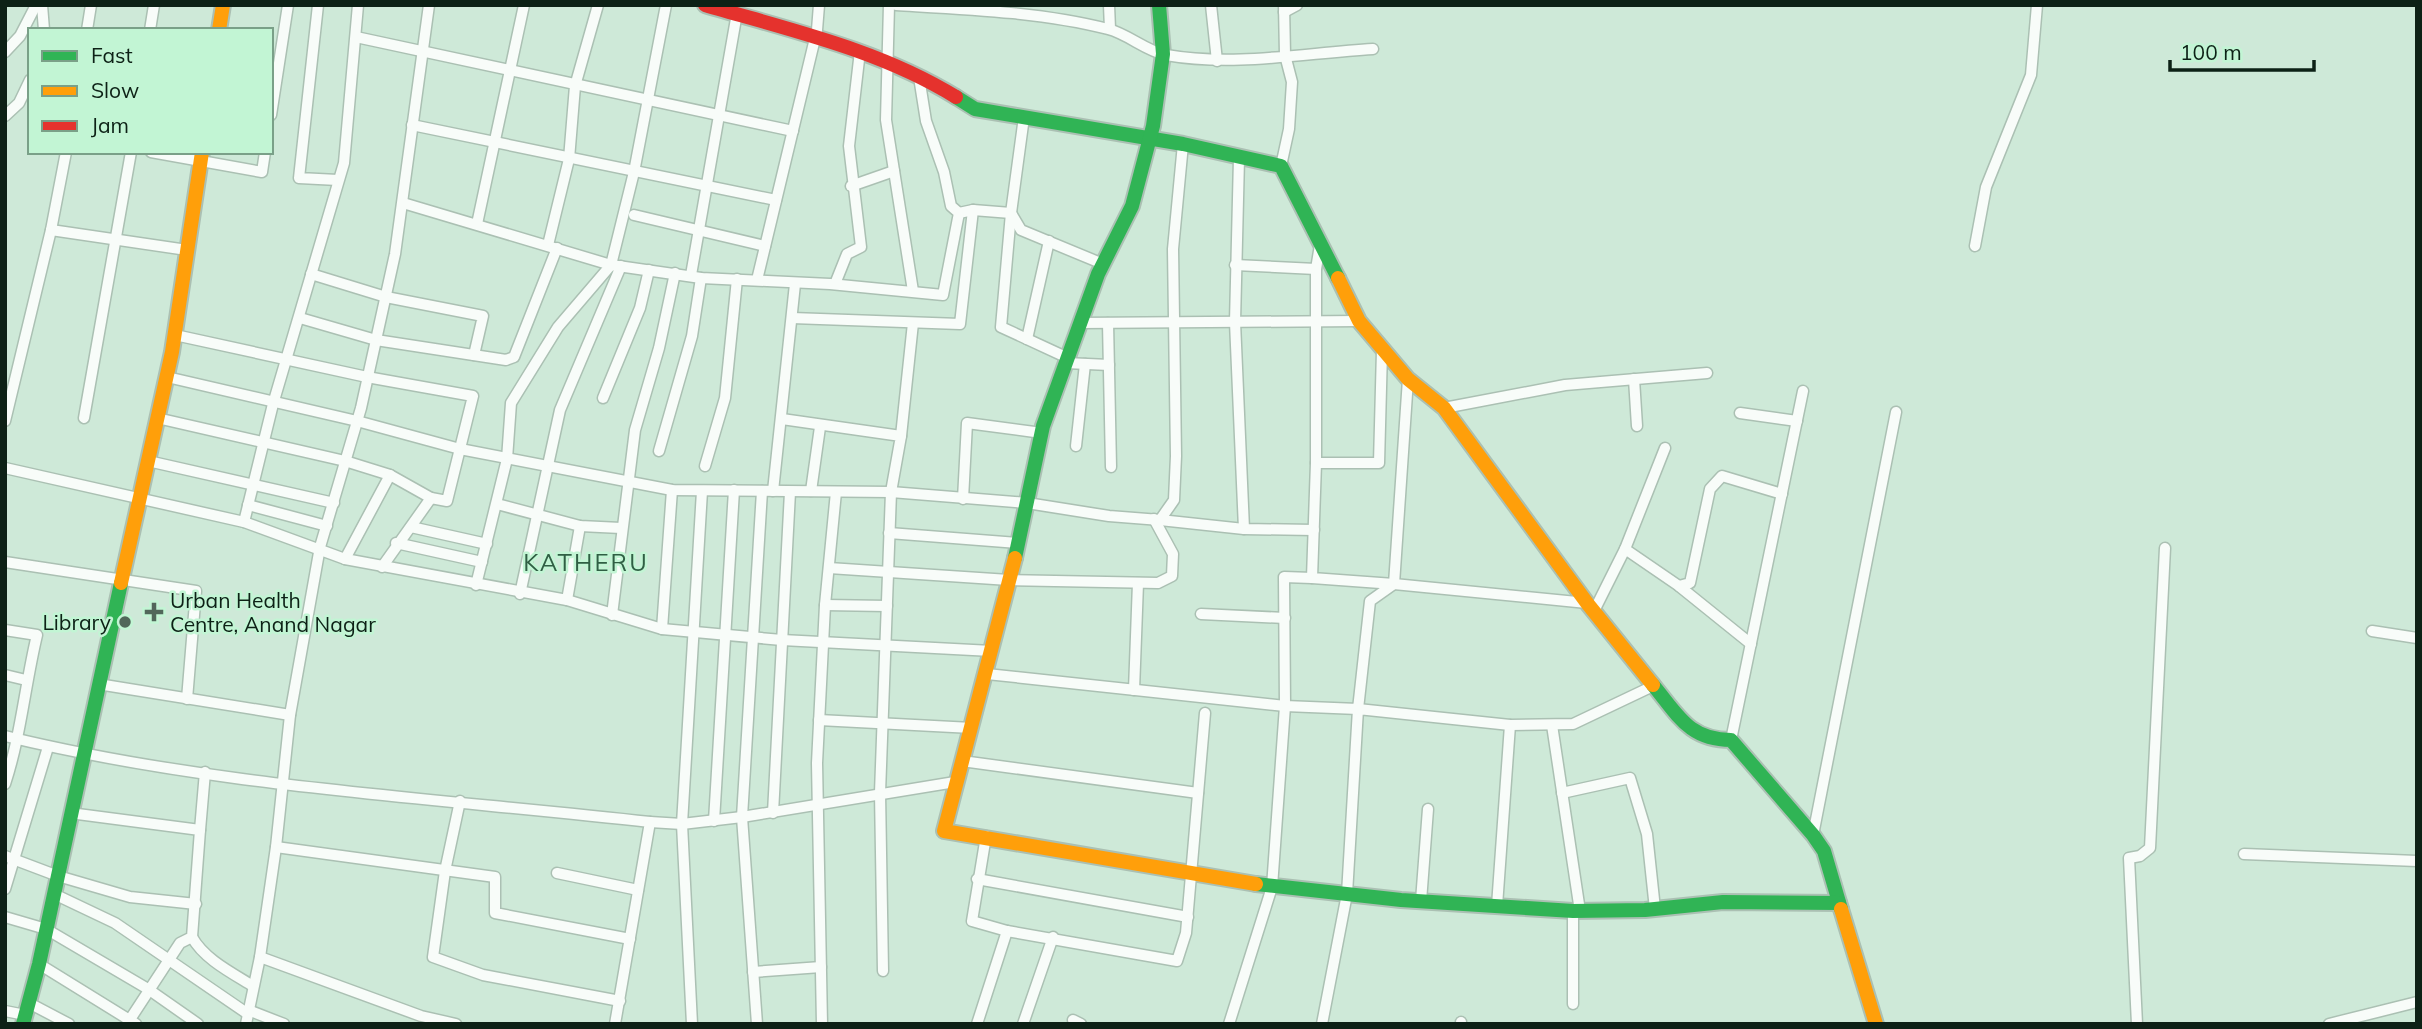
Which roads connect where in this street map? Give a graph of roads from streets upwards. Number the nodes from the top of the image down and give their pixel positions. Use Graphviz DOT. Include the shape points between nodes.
graph roads {
  1 [pos="36,5"];
  2 [pos="42,5"];
  3 [pos="91,5"];
  4 [pos="154,5"];
  5 [pos="223,5"];
  6 [pos="288,5"];
  7 [pos="318,5"];
  8 [pos="358,5"];
  9 [pos="429,5"];
  10 [pos="524,5"];
  11 [pos="598,5"];
  12 [pos="666,5"];
  13 [pos="705,5"];
  14 [pos="819,5"];
  15 [pos="889,5"];
  16 [pos="896,5"];
  17 [pos="1108,5"];
  18 [pos="1159,5"];
  19 [pos="1211,5"];
  20 [pos="1297,5"];
  21 [pos="2037,5"];
  22 [pos="993,8"];
  23 [pos="1284,9"];
  24 [pos="737,13"];
  25 [pos="44,28"];
  26 [pos="86,28"];
  27 [pos="150,28"];
  28 [pos="219,28"];
  29 [pos="1110,29"];
  30 [pos="815,36"];
  31 [pos="356,37"];
  32 [pos="1373,49"];
  33 [pos="860,51"];
  34 [pos="5,52"];
  35 [pos="422,53"];
  36 [pos="1163,54"];
  37 [pos="1285,55"];
  38 [pos="1217,61"];
  39 [pos="886,62"];
  40 [pos="511,72"];
  41 [pos="919,77"];
  42 [pos="28,84"];
  43 [pos="575,86"];
  44 [pos="648,101"];
  45 [pos="273,102"];
  46 [pos="5,116"];
  47 [pos="718,116"];
  48 [pos="1024,117"];
  49 [pos="412,125"];
  50 [pos="793,131"];
  51 [pos="1150,138"];
  52 [pos="493,142"];
  53 [pos="1182,144"];
  54 [pos="66,154"];
  55 [pos="131,154"];
  56 [pos="168,154"];
  57 [pos="265,154"];
  58 [pos="201,158"];
  59 [pos="1239,158"];
  60 [pos="569,159"];
  61 [pos="1281,166"];
  62 [pos="894,171"];
  63 [pos="634,172"];
  64 [pos="338,180"];
  65 [pos="706,186"];
  66 [pos="851,186"];
  67 [pos="776,200"];
  68 [pos="403,203"];
  69 [pos="973,210"];
  70 [pos="959,213"];
  71 [pos="1011,213"];
  72 [pos="634,215"];
  73 [pos="477,224"];
  74 [pos="51,230"];
  75 [pos="699,230"];
  76 [pos="117,241"];
  77 [pos="1049,241"];
  78 [pos="1320,244"];
  79 [pos="552,246"];
  80 [pos="765,246"];
  81 [pos="1975,246"];
  82 [pos="187,250"];
  83 [pos="1103,264"];
  84 [pos="1236,265"];
  85 [pos="616,266"];
  86 [pos="1316,268"];
  87 [pos="649,270"];
  88 [pos="675,273"];
  89 [pos="311,274"];
  90 [pos="696,277"];
  91 [pos="737,279"];
  92 [pos="757,280"];
  93 [pos="795,284"];
  94 [pos="835,284"];
  95 [pos="913,291"];
  96 [pos="386,297"];
  97 [pos="300,318"];
  98 [pos="792,318"];
  99 [pos="1317,320"];
  100 [pos="1359,321"];
  101 [pos="914,323"];
  102 [pos="1080,323"];
  103 [pos="1108,323"];
  104 [pos="1235,323"];
  105 [pos="1175,324"];
  106 [pos="175,335"];
  107 [pos="1027,339"];
  108 [pos="376,340"];
  109 [pos="1382,350"];
  110 [pos="474,355"];
  111 [pos="287,359"];
  112 [pos="1067,360"];
  113 [pos="1085,364"];
  114 [pos="1109,365"];
  115 [pos="1707,373"];
  116 [pos="167,377"];
  117 [pos="368,377"];
  118 [pos="1408,379"];
  119 [pos="1634,379"];
  120 [pos="1803,391"];
  121 [pos="603,398"];
  122 [pos="274,404"];
  123 [pos="1444,408"];
  124 [pos="1896,412"];
  125 [pos="1740,414"];
  126 [pos="84,418"];
  127 [pos="157,418"];
  128 [pos="782,419"];
  129 [pos="5,421"];
  130 [pos="357,421"];
  131 [pos="1797,421"];
  132 [pos="1637,426"];
  133 [pos="820,427"];
  134 [pos="1042,433"];
  135 [pos="901,436"];
  136 [pos="264,444"];
  137 [pos="1076,446"];
  138 [pos="1665,448"];
  139 [pos="460,449"];
  140 [pos="659,451"];
  141 [pos="508,459"];
  142 [pos="148,461"];
  143 [pos="345,461"];
  144 [pos="1316,463"];
  145 [pos="705,466"];
  146 [pos="549,467"];
  147 [pos="1111,467"];
  148 [pos="5,468"];
  149 [pos="390,475"];
  150 [pos="630,482"];
  151 [pos="253,486"];
  152 [pos="672,490"];
  153 [pos="734,490"];
  154 [pos="702,491"];
  155 [pos="767,491"];
  156 [pos="790,492"];
  157 [pos="811,492"];
  158 [pos="836,492"];
  159 [pos="891,492"];
  160 [pos="1782,494"];
  161 [pos="140,497"];
  162 [pos="431,498"];
  163 [pos="963,499"];
  164 [pos="334,503"];
  165 [pos="1027,503"];
  166 [pos="497,504"];
  167 [pos="248,505"];
  168 [pos="540,515"];
  169 [pos="1157,519"];
  170 [pos="244,522"];
  171 [pos="327,526"];
  172 [pos="580,526"];
  173 [pos="411,527"];
  174 [pos="621,528"];
  175 [pos="1244,528"];
  176 [pos="1314,530"];
  177 [pos="889,533"];
  178 [pos="396,543"];
  179 [pos="1018,543"];
  180 [pos="487,544"];
  181 [pos="320,547"];
  182 [pos="2165,548"];
  183 [pos="1625,550"];
  184 [pos="345,559"];
  185 [pos="5,562"];
  186 [pos="482,562"];
  187 [pos="382,567"];
  188 [pos="829,568"];
  189 [pos="888,571"];
  190 [pos="1312,578"];
  191 [pos="1009,580"];
  192 [pos="121,582"];
  193 [pos="1138,583"];
  194 [pos="1394,584"];
  195 [pos="476,585"];
  196 [pos="1679,586"];
  197 [pos="520,594"];
  198 [pos="567,600"];
  199 [pos="825,605"];
  200 [pos="887,606"];
  201 [pos="1591,606"];
  202 [pos="1201,614"];
  203 [pos="612,615"];
  204 [pos="1286,618"];
  205 [pos="662,629"];
  206 [pos="5,630"];
  207 [pos="2372,631"];
  208 [pos="694,632"];
  209 [pos="724,634"];
  210 [pos="751,637"];
  211 [pos="2417,638"];
  212 [pos="782,640"];
  213 [pos="823,642"];
  214 [pos="1751,644"];
  215 [pos="885,646"];
  216 [pos="992,651"];
  217 [pos="987,674"];
  218 [pos="5,675"];
  219 [pos="26,680"];
  220 [pos="98,684"];
  221 [pos="1653,686"];
  222 [pos="1134,690"];
  223 [pos="187,699"];
  224 [pos="1285,706"];
  225 [pos="1358,709"];
  226 [pos="1205,713"];
  227 [pos="290,715"];
  228 [pos="819,720"];
  229 [pos="882,723"];
  230 [pos="1510,725"];
  231 [pos="1552,725"];
  232 [pos="972,728"];
  233 [pos="5,736"];
  234 [pos="20,740"];
  235 [pos="1731,740"];
  236 [pos="48,747"];
  237 [pos="82,755"];
  238 [pos="962,761"];
  239 [pos="205,772"];
  240 [pos="284,782"];
  241 [pos="955,782"];
  242 [pos="5,784"];
  243 [pos="880,793"];
  244 [pos="1198,793"];
  245 [pos="1562,793"];
  246 [pos="460,801"];
  247 [pos="817,804"];
  248 [pos="1428,809"];
  249 [pos="70,813"];
  250 [pos="773,813"];
  251 [pos="742,817"];
  252 [pos="715,821"];
  253 [pos="650,822"];
  254 [pos="682,824"];
  255 [pos="200,831"];
  256 [pos="1813,835"];
  257 [pos="986,836"];
  258 [pos="276,847"];
  259 [pos="2244,854"];
  260 [pos="5,856"];
  261 [pos="17,859"];
  262 [pos="2417,861"];
  263 [pos="445,871"];
  264 [pos="1189,872"];
  265 [pos="557,873"];
  266 [pos="58,876"];
  267 [pos="977,879"];
  268 [pos="1272,887"];
  269 [pos="5,889"];
  270 [pos="638,890"];
  271 [pos="54,894"];
  272 [pos="1347,894"];
  273 [pos="1421,901"];
  274 [pos="1839,903"];
  275 [pos="196,904"];
  276 [pos="1497,906"];
  277 [pos="1655,909"];
  278 [pos="1576,911"];
  279 [pos="5,917"];
  280 [pos="1188,917"];
  281 [pos="46,929"];
  282 [pos="1007,930"];
  283 [pos="192,937"];
  284 [pos="1053,937"];
  285 [pos="630,939"];
  286 [pos="260,957"];
  287 [pos="169,960"];
  288 [pos="39,964"];
  289 [pos="821,967"];
  290 [pos="883,971"];
  291 [pos="753,972"];
  292 [pos="253,986"];
  293 [pos="148,989"];
  294 [pos="620,1001"];
  295 [pos="2417,1002"];
  296 [pos="1573,1004"];
  297 [pos="5,1011"];
  298 [pos="26,1014"];
  299 [pos="247,1016"];
  300 [pos="2366,1019"];
  301 [pos="131,1022"];
  302 [pos="68,1023"];
  303 [pos="198,1024"];
  304 [pos="284,1024"];
  305 [pos="456,1024"];
  306 [pos="615,1024"];
  307 [pos="692,1024"];
  308 [pos="757,1024"];
  309 [pos="822,1024"];
  310 [pos="977,1024"];
  311 [pos="1023,1024"];
  312 [pos="1229,1024"];
  313 [pos="1322,1024"];
  314 [pos="1876,1024"];
  315 [pos="2137,1024"];
  316 [pos="2329,1024"];
  1 -- 34 [label="street" via="20,36"];
  2 -- 25 [label="street"];
  3 -- 26 [label="street"];
  4 -- 27 [label="street"];
  5 -- 28 [label="street"];
  6 -- 45 [label="street"];
  7 -- 64 [label="street" via="299,178"];
  8 -- 31 [label="street"];
  9 -- 35 [label="street"];
  10 -- 40 [label="street"];
  11 -- 43 [label="street"];
  12 -- 44 [label="street"];
  13 -- 24 [label="street"];
  14 -- 30 [label="street"];
  15 -- 39 [label="street"];
  16 -- 22 [label="street"];
  17 -- 29 [label="street"];
  18 -- 36 [label="street"];
  19 -- 38 [label="street"];
  20 -- 23 [label="street"];
  21 -- 81 [label="street" via="2031,75 1986,187"];
  22 -- 29 [label="street"];
  23 -- 37 [label="street"];
  24 -- 30 [label="street"];
  24 -- 47 [label="street"];
  29 -- 36 [label="street"];
  30 -- 33 [label="street"];
  30 -- 50 [label="street"];
  31 -- 35 [label="street"];
  31 -- 64 [label="street" via="344,163"];
  32 -- 37 [label="street"];
  33 -- 39 [label="street"];
  33 -- 66 [label="street" via="849,146"];
  35 -- 40 [label="street"];
  35 -- 49 [label="street"];
  36 -- 38 [label="street"];
  36 -- 51 [label="street"];
  37 -- 38 [label="street" via="1250,62"];
  37 -- 61 [label="street" via="1292,82"];
  39 -- 41 [label="street"];
  39 -- 62 [label="street" via="886,120"];
  40 -- 43 [label="street"];
  40 -- 52 [label="street"];
  41 -- 48 [label="street" via="975,109"];
  41 -- 70 [label="street" via="926,121 951,206"];
  42 -- 46 [label="street" via="19,103"];
  43 -- 44 [label="street"];
  43 -- 60 [label="street"];
  44 -- 47 [label="street"];
  44 -- 63 [label="street"];
  47 -- 50 [label="street"];
  47 -- 65 [label="street"];
  48 -- 51 [label="street"];
  48 -- 71 [label="street"];
  49 -- 52 [label="street"];
  49 -- 68 [label="street"];
  50 -- 67 [label="street"];
  51 -- 53 [label="street"];
  51 -- 83 [label="street" via="1132,206"];
  52 -- 60 [label="street"];
  52 -- 73 [label="street"];
  53 -- 59 [label="street"];
  53 -- 105 [label="street" via="1173,249"];
  54 -- 74 [label="street"];
  55 -- 76 [label="street"];
  56 -- 58 [label="street"];
  57 -- 58 [label="street" via="262,172"];
  58 -- 82 [label="street"];
  59 -- 61 [label="street"];
  59 -- 84 [label="street"];
  60 -- 63 [label="street"];
  60 -- 79 [label="street"];
  61 -- 78 [label="street"];
  62 -- 66 [label="street"];
  62 -- 95 [label="street"];
  63 -- 65 [label="street"];
  63 -- 85 [label="street"];
  64 -- 89 [label="street"];
  65 -- 67 [label="street"];
  65 -- 75 [label="street"];
  66 -- 94 [label="street" via="861,247 847,254"];
  67 -- 80 [label="street"];
  68 -- 73 [label="street"];
  68 -- 96 [label="street"];
  69 -- 70 [label="street"];
  69 -- 71 [label="street"];
  69 -- 101 [label="street" via="960,324"];
  70 -- 95 [label="street" via="943,295"];
  71 -- 77 [label="street" via="1021,230"];
  71 -- 107 [label="street" via="1002,327"];
  72 -- 75 [label="street"];
  73 -- 79 [label="street"];
  74 -- 76 [label="street"];
  74 -- 129 [label="street"];
  75 -- 80 [label="street"];
  75 -- 90 [label="street"];
  76 -- 82 [label="street"];
  76 -- 126 [label="street"];
  77 -- 83 [label="street"];
  77 -- 107 [label="street"];
  78 -- 86 [label="street"];
  78 -- 100 [label="street"];
  79 -- 85 [label="street"];
  79 -- 110 [label="street" via="514,357"];
  80 -- 92 [label="street"];
  82 -- 106 [label="street"];
  83 -- 102 [label="street"];
  84 -- 86 [label="street"];
  84 -- 104 [label="street"];
  85 -- 87 [label="street"];
  85 -- 141 [label="street" via="558,327 511,403"];
  85 -- 146 [label="street" via="560,410"];
  86 -- 99 [label="street"];
  87 -- 88 [label="street"];
  87 -- 121 [label="street"];
  88 -- 90 [label="street"];
  88 -- 150 [label="street" via="635,430"];
  89 -- 96 [label="street"];
  89 -- 97 [label="street"];
  90 -- 91 [label="street"];
  90 -- 140 [label="street" via="692,336"];
  91 -- 92 [label="street"];
  91 -- 145 [label="street" via="725,398"];
  92 -- 93 [label="street"];
  93 -- 94 [label="street"];
  93 -- 98 [label="street"];
  94 -- 95 [label="street"];
  96 -- 108 [label="street"];
  96 -- 110 [label="street" via="483,316"];
  97 -- 108 [label="street"];
  97 -- 111 [label="street"];
  98 -- 101 [label="street"];
  98 -- 128 [label="street"];
  99 -- 100 [label="street"];
  99 -- 104 [label="street"];
  99 -- 144 [label="street"];
  100 -- 109 [label="street"];
  101 -- 135 [label="street"];
  102 -- 103 [label="street"];
  102 -- 112 [label="street"];
  103 -- 105 [label="street"];
  103 -- 114 [label="street"];
  104 -- 105 [label="street"];
  104 -- 175 [label="street"];
  105 -- 169 [label="street" via="1174,500"];
  106 -- 111 [label="street"];
  106 -- 116 [label="street"];
  107 -- 112 [label="street"];
  108 -- 110 [label="street"];
  108 -- 117 [label="street"];
  109 -- 118 [label="street"];
  109 -- 144 [label="street" via="1378,463"];
  111 -- 117 [label="street"];
  111 -- 122 [label="street"];
  112 -- 113 [label="street"];
  112 -- 134 [label="street"];
  113 -- 114 [label="street"];
  113 -- 137 [label="street"];
  114 -- 147 [label="street"];
  115 -- 119 [label="street"];
  116 -- 122 [label="street"];
  116 -- 127 [label="street"];
  117 -- 130 [label="street"];
  117 -- 139 [label="street" via="473,396"];
  118 -- 123 [label="street"];
  118 -- 194 [label="street"];
  119 -- 123 [label="street" via="1565,385"];
  119 -- 132 [label="street"];
  120 -- 131 [label="street"];
  122 -- 130 [label="street"];
  122 -- 136 [label="street"];
  123 -- 201 [label="street"];
  124 -- 256 [label="street"];
  125 -- 131 [label="street"];
  127 -- 136 [label="street"];
  127 -- 142 [label="street"];
  128 -- 133 [label="street"];
  128 -- 155 [label="street"];
  130 -- 139 [label="street"];
  130 -- 143 [label="street"];
  131 -- 160 [label="street"];
  133 -- 135 [label="street"];
  133 -- 157 [label="street"];
  134 -- 163 [label="street" via="968,422"];
  134 -- 165 [label="street"];
  135 -- 159 [label="street"];
  136 -- 143 [label="street"];
  136 -- 151 [label="street"];
  138 -- 183 [label="street"];
  139 -- 141 [label="street"];
  139 -- 162 [label="street" via="447,501"];
  141 -- 146 [label="street"];
  141 -- 166 [label="street"];
  142 -- 151 [label="street"];
  142 -- 161 [label="street"];
  143 -- 149 [label="street"];
  143 -- 164 [label="street"];
  144 -- 176 [label="street"];
  146 -- 150 [label="street"];
  146 -- 168 [label="street"];
  148 -- 161 [label="street"];
  149 -- 162 [label="street"];
  149 -- 184 [label="street"];
  150 -- 152 [label="street"];
  150 -- 174 [label="street"];
  151 -- 164 [label="street"];
  151 -- 167 [label="street"];
  152 -- 154 [label="street"];
  152 -- 205 [label="street"];
  153 -- 154 [label="street"];
  153 -- 155 [label="street"];
  153 -- 209 [label="street"];
  154 -- 208 [label="street"];
  155 -- 156 [label="street"];
  155 -- 210 [label="street"];
  156 -- 157 [label="street"];
  156 -- 212 [label="street"];
  157 -- 158 [label="street"];
  158 -- 159 [label="street"];
  158 -- 188 [label="street"];
  159 -- 163 [label="street"];
  159 -- 177 [label="street"];
  160 -- 196 [label="street" via="1722,476 1710,489 1690,583"];
  160 -- 214 [label="street"];
  161 -- 170 [label="street"];
  161 -- 192 [label="street"];
  162 -- 173 [label="street"];
  163 -- 165 [label="street"];
  164 -- 171 [label="street"];
  165 -- 169 [label="street"];
  165 -- 179 [label="street"];
  166 -- 168 [label="street"];
  166 -- 180 [label="street"];
  167 -- 170 [label="street"];
  167 -- 171 [label="street"];
  168 -- 172 [label="street"];
  168 -- 197 [label="street"];
  169 -- 175 [label="street"];
  169 -- 193 [label="street" via="1172,554 1172,576 1158,583"];
  170 -- 181 [label="street"];
  171 -- 181 [label="street"];
  172 -- 174 [label="street"];
  172 -- 198 [label="street"];
  173 -- 178 [label="street"];
  173 -- 180 [label="street"];
  174 -- 203 [label="street"];
  175 -- 176 [label="street"];
  176 -- 190 [label="street"];
  177 -- 179 [label="street"];
  177 -- 189 [label="street"];
  178 -- 186 [label="street"];
  178 -- 187 [label="street"];
  179 -- 191 [label="street"];
  180 -- 186 [label="street"];
  181 -- 184 [label="street"];
  181 -- 227 [label="street"];
  182 -- 315 [label="street" via="2150,848 2129,858"];
  183 -- 196 [label="street"];
  183 -- 201 [label="street"];
  184 -- 187 [label="street"];
  185 -- 192 [label="street"];
  186 -- 195 [label="street"];
  187 -- 195 [label="street"];
  188 -- 189 [label="street"];
  188 -- 199 [label="street"];
  189 -- 191 [label="street"];
  189 -- 200 [label="street"];
  190 -- 194 [label="street"];
  190 -- 204 [label="street" via="1284,577"];
  191 -- 193 [label="street"];
  191 -- 216 [label="street"];
  192 -- 220 [label="street"];
  192 -- 223 [label="street" via="196,591"];
  193 -- 222 [label="street"];
  194 -- 201 [label="street"];
  194 -- 225 [label="street" via="1370,601"];
  195 -- 197 [label="street"];
  196 -- 214 [label="street"];
  197 -- 198 [label="street"];
  198 -- 203 [label="street"];
  199 -- 200 [label="street"];
  199 -- 213 [label="street"];
  200 -- 215 [label="street"];
  201 -- 221 [label="street"];
  202 -- 204 [label="street"];
  203 -- 205 [label="street"];
  204 -- 224 [label="street"];
  205 -- 208 [label="street"];
  206 -- 219 [label="street" via="37,635"];
  207 -- 211 [label="street"];
  208 -- 209 [label="street"];
  208 -- 254 [label="street"];
  209 -- 210 [label="street"];
  209 -- 252 [label="street"];
  210 -- 212 [label="street"];
  210 -- 251 [label="street"];
  212 -- 213 [label="street"];
  212 -- 250 [label="street"];
  213 -- 215 [label="street"];
  213 -- 228 [label="street"];
  214 -- 235 [label="street"];
  215 -- 216 [label="street"];
  215 -- 229 [label="street"];
  216 -- 217 [label="street"];
  217 -- 222 [label="street"];
  217 -- 232 [label="street"];
  218 -- 219 [label="street"];
  219 -- 234 [label="street"];
  220 -- 223 [label="street"];
  220 -- 237 [label="street"];
  221 -- 231 [label="street" via="1573,724"];
  221 -- 235 [label="street" via="1692,732"];
  222 -- 224 [label="street"];
  223 -- 227 [label="street"];
  224 -- 225 [label="street"];
  224 -- 268 [label="street"];
  225 -- 230 [label="street"];
  225 -- 272 [label="street"];
  226 -- 244 [label="street"];
  227 -- 240 [label="street"];
  228 -- 229 [label="street"];
  228 -- 247 [label="street"];
  229 -- 232 [label="street"];
  229 -- 243 [label="street"];
  230 -- 231 [label="street"];
  230 -- 276 [label="street"];
  231 -- 245 [label="street"];
  232 -- 238 [label="street"];
  233 -- 234 [label="street"];
  234 -- 236 [label="street"];
  234 -- 242 [label="street"];
  235 -- 256 [label="street"];
  236 -- 237 [label="street"];
  236 -- 261 [label="street"];
  237 -- 239 [label="street"];
  237 -- 249 [label="street"];
  238 -- 241 [label="street"];
  238 -- 244 [label="street"];
  239 -- 240 [label="street"];
  239 -- 255 [label="street"];
  240 -- 246 [label="street"];
  240 -- 258 [label="street"];
  241 -- 243 [label="street"];
  241 -- 257 [label="street" via="944,831"];
  243 -- 247 [label="street"];
  243 -- 290 [label="street"];
  244 -- 264 [label="street"];
  245 -- 277 [label="street" via="1630,778 1647,834"];
  245 -- 278 [label="street"];
  246 -- 253 [label="street"];
  246 -- 263 [label="street"];
  247 -- 250 [label="street"];
  247 -- 289 [label="street"];
  248 -- 273 [label="street"];
  249 -- 255 [label="street"];
  249 -- 266 [label="street"];
  250 -- 251 [label="street"];
  251 -- 252 [label="street"];
  251 -- 291 [label="street"];
  252 -- 254 [label="street"];
  253 -- 254 [label="street"];
  253 -- 270 [label="street"];
  254 -- 307 [label="street"];
  255 -- 275 [label="street"];
  256 -- 274 [label="street" via="1824,851"];
  257 -- 264 [label="street"];
  257 -- 267 [label="street"];
  258 -- 263 [label="street"];
  258 -- 286 [label="street"];
  259 -- 262 [label="street"];
  260 -- 261 [label="street"];
  261 -- 266 [label="street"];
  261 -- 269 [label="street"];
  263 -- 285 [label="street" via="495,877 495,914"];
  263 -- 294 [label="street" via="433,957 483,975"];
  264 -- 268 [label="street"];
  264 -- 280 [label="street"];
  265 -- 270 [label="street"];
  266 -- 271 [label="street"];
  266 -- 275 [label="street" via="130,897"];
  267 -- 280 [label="street"];
  267 -- 282 [label="street" via="972,921"];
  268 -- 272 [label="street"];
  268 -- 312 [label="street"];
  270 -- 285 [label="street"];
  271 -- 281 [label="street"];
  271 -- 287 [label="street" via="115,923"];
  272 -- 273 [label="street"];
  272 -- 313 [label="street"];
  273 -- 276 [label="street"];
  274 -- 277 [label="street" via="1723,902"];
  274 -- 314 [label="street"];
  275 -- 283 [label="street"];
  276 -- 278 [label="street"];
  277 -- 278 [label="street"];
  278 -- 296 [label="street"];
  279 -- 281 [label="street"];
  280 -- 284 [label="street" via="1177,961"];
  281 -- 288 [label="street"];
  281 -- 293 [label="street"];
  282 -- 284 [label="street"];
  282 -- 310 [label="street"];
  283 -- 287 [label="street" via="180,943"];
  283 -- 292 [label="street" via="206,953"];
  284 -- 311 [label="street"];
  285 -- 294 [label="street"];
  286 -- 292 [label="street"];
  286 -- 305 [label="street" via="421,1016"];
  287 -- 293 [label="street"];
  287 -- 299 [label="street"];
  288 -- 298 [label="street"];
  288 -- 301 [label="street"];
  289 -- 291 [label="street"];
  289 -- 309 [label="street"];
  291 -- 308 [label="street"];
  292 -- 299 [label="street"];
  293 -- 301 [label="street"];
  293 -- 303 [label="street"];
  294 -- 306 [label="street"];
  295 -- 300 [label="street"];
  297 -- 298 [label="street"];
  298 -- 302 [label="street"];
  299 -- 304 [label="street"];
  300 -- 316 [label="street"];
}
